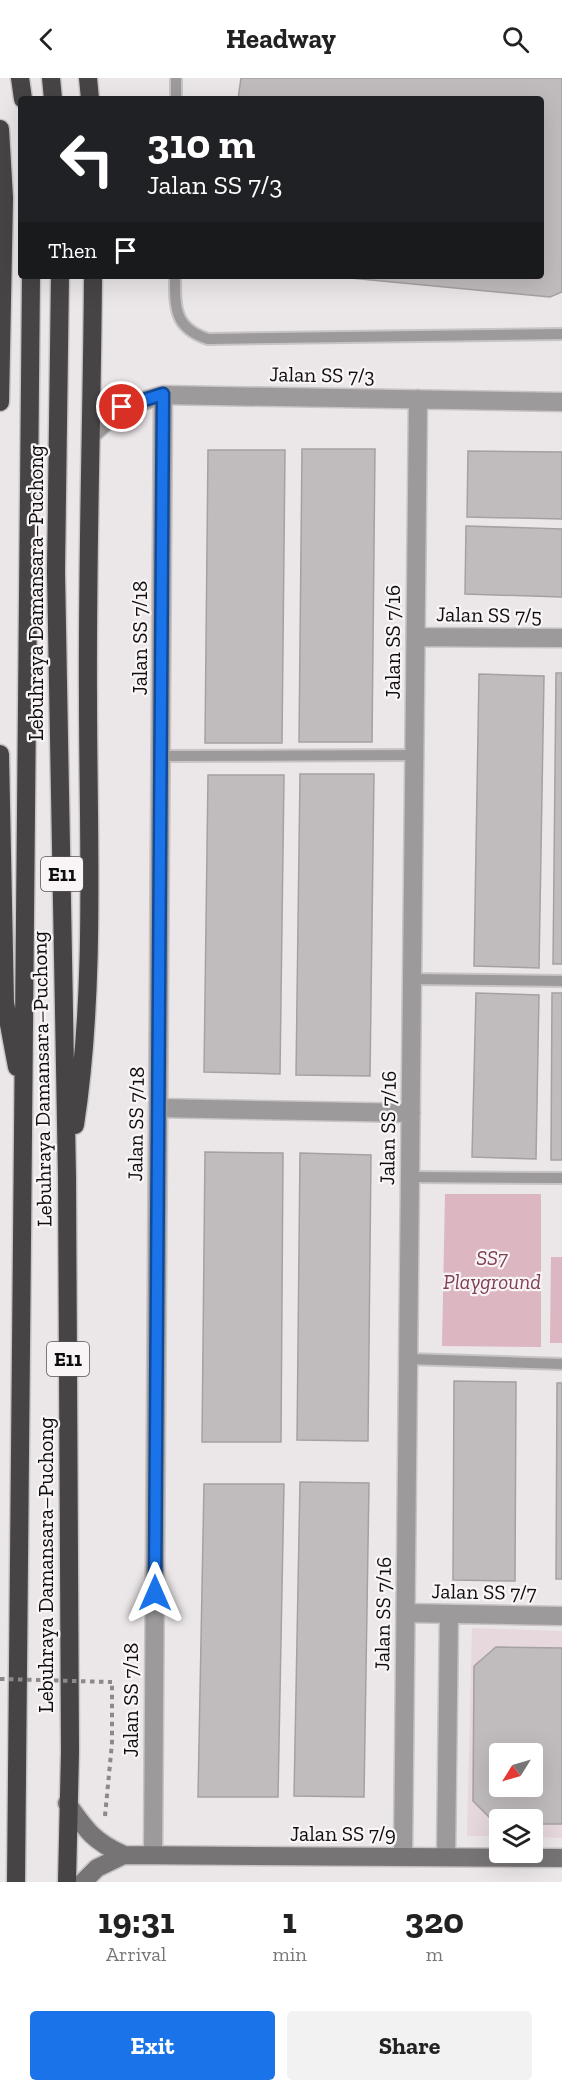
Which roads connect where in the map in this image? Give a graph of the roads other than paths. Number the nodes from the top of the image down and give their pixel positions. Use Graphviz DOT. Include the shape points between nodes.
graph roads {
  1 [pos="20,78"];
  2 [pos="51,78"];
  3 [pos="88,78"];
  4 [pos="176,78"];
  5 [pos="23,96"];
  6 [pos="53,96"];
  7 [pos="90,96"];
  8 [pos="176,96"];
  9 [pos="0,129"];
  10 [pos="31,279"];
  11 [pos="60,279"];
  12 [pos="93,279"];
  13 [pos="175,279"];
  14 [pos="562,334"];
  15 [pos="163,394"];
  16 [pos="418,399"];
  17 [pos="0,402"];
  18 [pos="562,402"];
  19 [pos="92,434"];
  20 [pos="416,637"];
  21 [pos="562,638"];
  22 [pos="0,754"];
  23 [pos="415,755"];
  24 [pos="162,756"];
  25 [pos="413,979"];
  26 [pos="562,981"];
  27 [pos="25,1107"];
  28 [pos="159,1108"];
  29 [pos="411,1113"];
  30 [pos="67,1177"];
  31 [pos="410,1177"];
  32 [pos="562,1178"];
  33 [pos="409,1359"];
  34 [pos="562,1364"];
  35 [pos="406,1613"];
  36 [pos="449,1614"];
  37 [pos="562,1616"];
  38 [pos="67,1803"];
  39 [pos="124,1855"];
  40 [pos="153,1855"];
  41 [pos="403,1857"];
  42 [pos="446,1857"];
  43 [pos="562,1858"];
  44 [pos="16,1882"];
  45 [pos="67,1882"];
  46 [pos="83,1882"];
  1 -- 5 [label="highway"];
  2 -- 6 [label="highway"];
  3 -- 7 [label="highway"];
  4 -- 8 [label="lane"];
  9 -- 17 [label="highway" via="4,198"];
  10 -- 27 [label="highway, Lebuhraya Damansara–Puchong / E11"];
  11 -- 30 [label="highway, Lebuhraya Damansara–Puchong / E11" via="56,572"];
  12 -- 19 [label="highway"];
  13 -- 14 [label="lane" via="177,314 190,333 208,339"];
  15 -- 16 [label="street, Jalan SS 7/3"];
  15 -- 19 [label="street, Jalan SS 7/3" via="122,407"];
  15 -- 24 [label="street, Jalan SS 7/18"];
  16 -- 18 [label="street, Jalan SS 7/3"];
  16 -- 20 [label="street, Jalan SS 7/16"];
  19 -- 30 [label="highway" via="87,569 88,897 83,1074"];
  20 -- 21 [label="street, Jalan SS 7/5"];
  20 -- 23 [label="street, Jalan SS 7/16"];
  22 -- 27 [label="highway" via="5,1003"];
  23 -- 24 [label="lane"];
  23 -- 25 [label="street, Jalan SS 7/16"];
  24 -- 28 [label="street, Jalan SS 7/18"];
  25 -- 26 [label="lane"];
  25 -- 29 [label="street, Jalan SS 7/16"];
  27 -- 44 [label="highway, Lebuhraya Damansara–Puchong / E11"];
  28 -- 29 [label="street"];
  28 -- 40 [label="street, Jalan SS 7/18"];
  29 -- 31 [label="street, Jalan SS 7/16"];
  30 -- 38 [label="highway, Lebuhraya Damansara–Puchong / E11"];
  31 -- 32 [label="lane"];
  31 -- 33 [label="street, Jalan SS 7/16"];
  33 -- 34 [label="lane"];
  33 -- 35 [label="street, Jalan SS 7/16"];
  35 -- 36 [label="street, Jalan SS 7/7"];
  35 -- 41 [label="street, Jalan SS 7/16"];
  36 -- 37 [label="street, Jalan SS 7/7"];
  36 -- 42 [label="street"];
  38 -- 39 [label="street, Jalan SS 7/9" via="102,1845"];
  38 -- 45 [label="highway, Lebuhraya Damansara–Puchong / E11"];
  39 -- 40 [label="street, Jalan SS 7/9"];
  39 -- 46 [label="street, Jalan SS 7/9" via="98,1868"];
  40 -- 41 [label="street, Jalan SS 7/9"];
  41 -- 42 [label="street, Jalan SS 7/9"];
  42 -- 43 [label="street, Jalan SS 7/9"];
}
